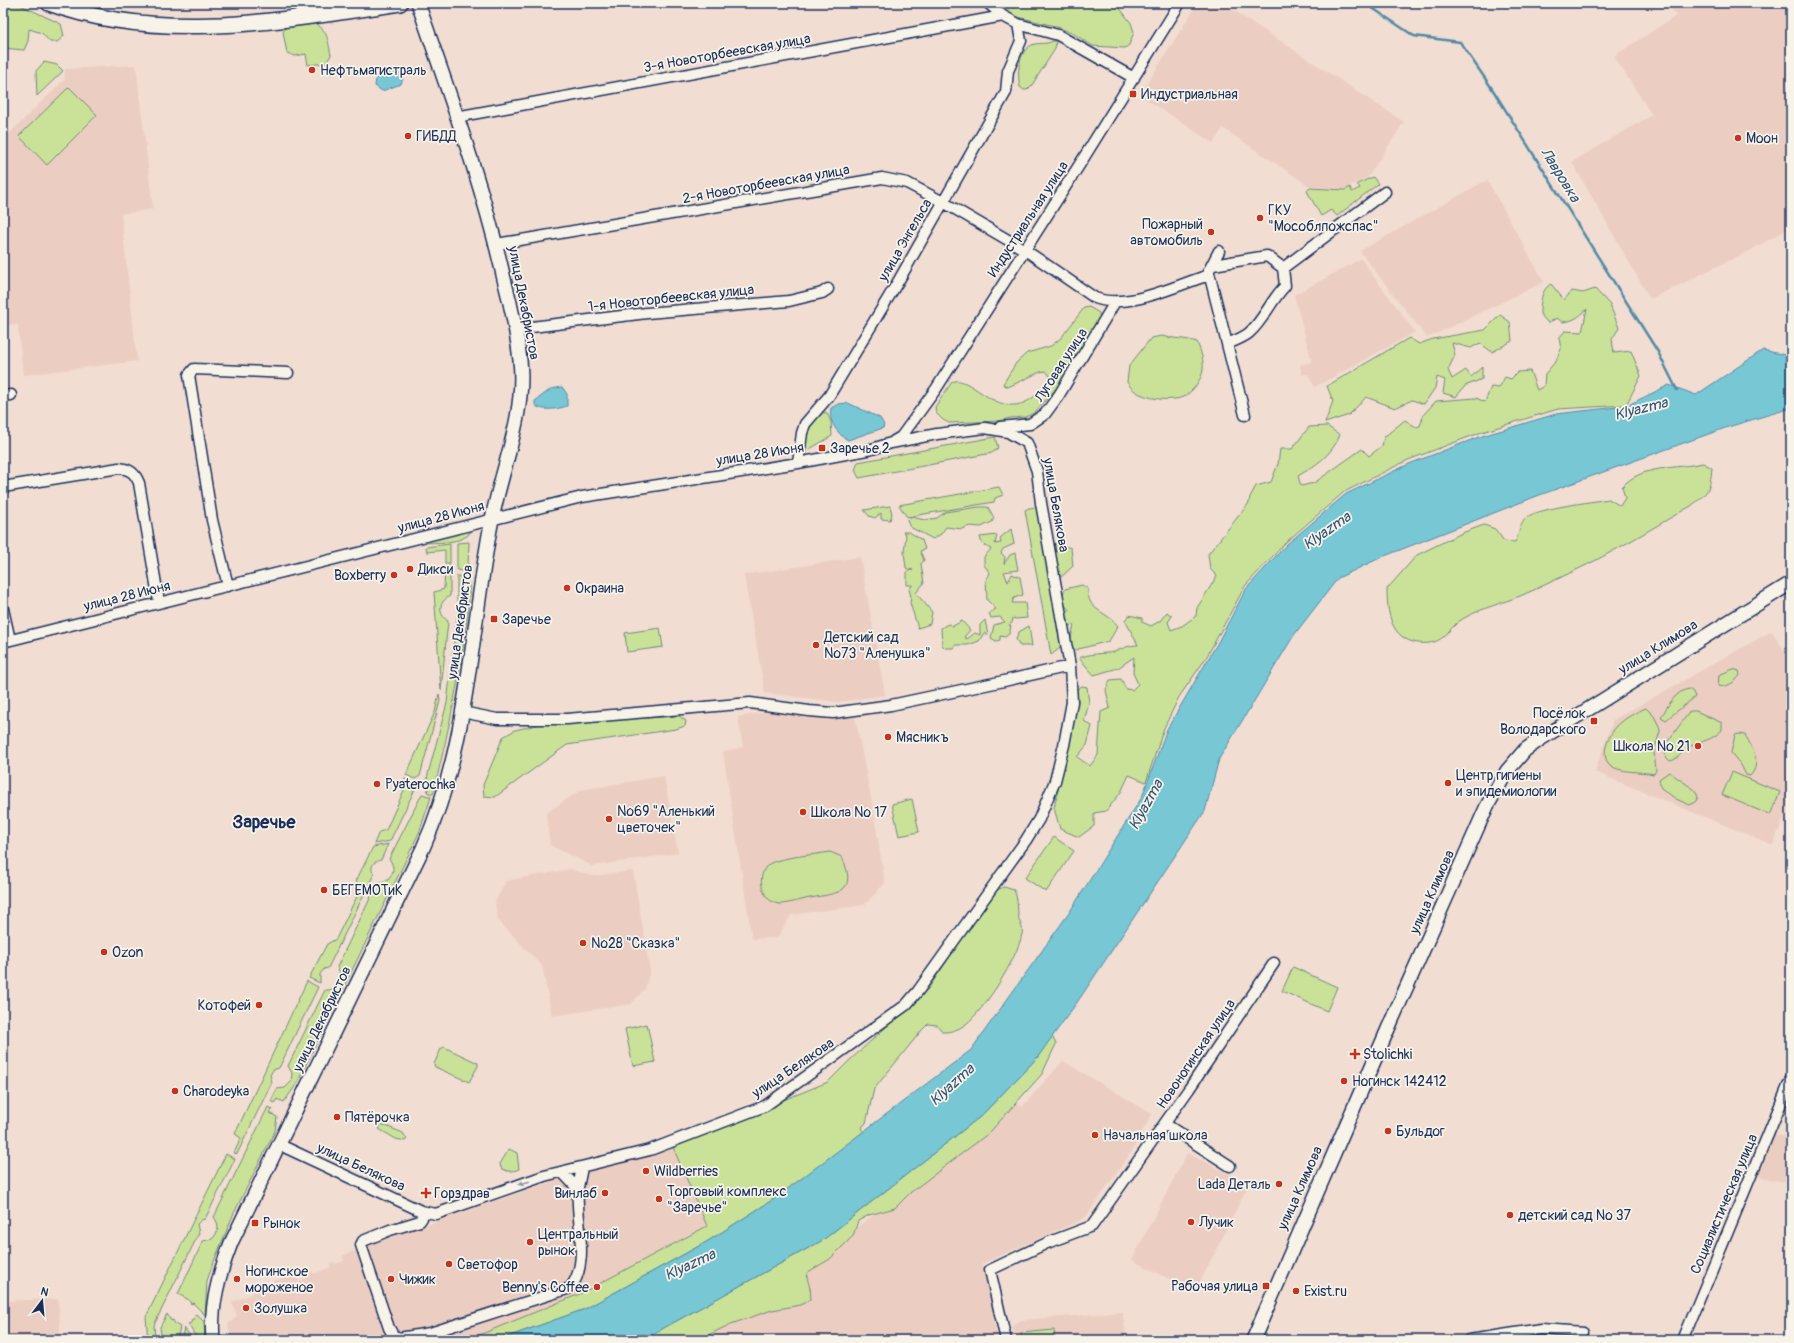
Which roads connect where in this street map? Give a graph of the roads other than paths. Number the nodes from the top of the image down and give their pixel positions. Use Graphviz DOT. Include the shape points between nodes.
graph roads {
  1 [pos="48,3"];
  2 [pos="400,3"];
  3 [pos="418,3"];
  4 [pos="988,3"];
  5 [pos="1180,3"];
  6 [pos="1003,16"];
  7 [pos="1018,24"];
  8 [pos="1134,78"];
  9 [pos="456,117"];
  10 [pos="1385,192"];
  11 [pos="943,202"];
  12 [pos="497,244"];
  13 [pos="1024,250"];
  14 [pos="1219,251"];
  15 [pos="1283,268"];
  16 [pos="1211,269"];
  17 [pos="828,288"];
  18 [pos="1115,302"];
  19 [pos="515,329"];
  20 [pos="1227,344"];
  21 [pos="288,373"];
  22 [pos="1245,415"];
  23 [pos="992,428"];
  24 [pos="891,443"];
  25 [pos="798,463"];
  26 [pos="3,487"];
  27 [pos="492,519"];
  28 [pos="1791,583"];
  29 [pos="228,586"];
  30 [pos="159,602"];
  31 [pos="3,609"];
  32 [pos="6,641"];
  33 [pos="1070,666"];
  34 [pos="462,712"];
  35 [pos="1274,963"];
  36 [pos="1791,1079"];
  37 [pos="1165,1124"];
  38 [pos="278,1144"];
  39 [pos="1230,1166"];
  40 [pos="582,1167"];
  41 [pos="562,1172"];
  42 [pos="578,1189"];
  43 [pos="421,1211"];
  44 [pos="1583,1332"];
  45 [pos="214,1340"];
  46 [pos="1006,1340"];
  47 [pos="1253,1340"];
  48 [pos="1469,1340"];
  49 [pos="1683,1340"];
  1 -- 2 [label="highway" via="99,18 119,21 219,25"];
  3 -- 9 [label="main road, улица Декабристов"];
  4 -- 6 [label="street"];
  5 -- 8 [label="street, Индустриальная улица"];
  6 -- 7 [label="street"];
  6 -- 9 [label="street, 3-я Новоторбеевская улица"];
  7 -- 8 [label="street" via="1058,35"];
  7 -- 11 [label="street, улица Энгельса" via="1021,41 1008,70 1006,92"];
  8 -- 13 [label="street, Индустриальная улица"];
  9 -- 12 [label="main road, улица Декабристов"];
  10 -- 15 [label="street"];
  11 -- 12 [label="street, 2-я Новоторбеевская улица" via="907,183 882,178"];
  11 -- 13 [label="street, 2-я Новоторбеевская улица"];
  11 -- 25 [label="street, улица Энгельса" via="829,396 805,424"];
  12 -- 19 [label="main road, улица Декабристов"];
  13 -- 18 [label="street" via="1096,298"];
  13 -- 24 [label="street, Индустриальная улица" via="914,420 900,437"];
  14 -- 16 [label="street"];
  15 -- 16 [label="street" via="1267,256"];
  15 -- 20 [label="street" via="1285,286 1276,294 1257,324 1248,334"];
  16 -- 18 [label="street" via="1206,276 1128,301"];
  16 -- 20 [label="street"];
  17 -- 19 [label="street, 1-я Новоторбеевская улица" via="822,293 789,301 647,313"];
  18 -- 23 [label="street, Луговая улица" via="1045,414 1030,424"];
  19 -- 27 [label="main road, улица Декабристов" via="520,361 520,395"];
  20 -- 22 [label="street"];
  21 -- 29 [label="street" via="194,369 189,375 212,520"];
  23 -- 24 [label="street, улица Белякова" via="937,434"];
  23 -- 33 [label="street, улица Белякова" via="1021,438 1027,443 1033,455"];
  24 -- 25 [label="street, улица 28 Июня"];
  25 -- 27 [label="street, улица 28 Июня" via="582,497"];
  26 -- 30 [label="street" via="119,468 133,472 139,483"];
  27 -- 29 [label="street, улица 28 Июня"];
  27 -- 34 [label="main road, улица Декабристов"];
  28 -- 47 [label="main road, улица Климова" via="1542,738 1525,750 1507,771 1487,806"];
  29 -- 30 [label="street, улица 28 Июня"];
  30 -- 32 [label="street, улица 28 Июня"];
  31 -- 32 [label="street"];
  33 -- 34 [label="street" via="891,705 821,713 760,704 555,719 497,719"];
  33 -- 40 [label="street, улица Белякова" via="1072,702 1055,781 1044,808 1026,840 909,1002 765,1106 650,1150"];
  34 -- 38 [label="main road, улица Декабристов" via="450,767 428,837"];
  35 -- 37 [label="street, Новоногинская улица"];
  36 -- 49 [label="street, Социалистическая улица"];
  37 -- 39 [label="street"];
  37 -- 46 [label="street, Новоногинская улица" via="1092,1226 1047,1243 990,1270"];
  38 -- 43 [label="street, улица Белякова"];
  38 -- 45 [label="main road, улица Декабристов" via="225,1258 215,1297 212,1326"];
  40 -- 41 [label="street, улица Белякова"];
  40 -- 42 [label="street"];
  41 -- 42 [label="street"];
  41 -- 43 [label="street, улица Белякова, one-way" via="519,1184 436,1214"];
  42 -- 43 [label="street" via="580,1271 570,1288 430,1333 399,1338 393,1335 389,1328 361,1245 363,1241 420,1220"];
  44 -- 48 [label="street" via="1541,1329"];
}
